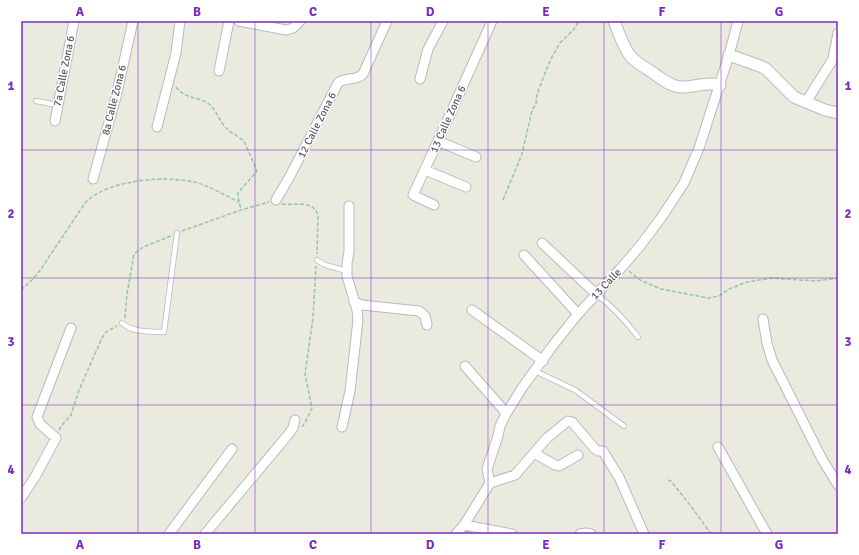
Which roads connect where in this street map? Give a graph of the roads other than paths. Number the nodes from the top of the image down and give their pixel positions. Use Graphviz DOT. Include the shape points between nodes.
graph roads {
  1 [pos="74,21"];
  2 [pos="133,21"];
  3 [pos="180,21"];
  4 [pos="229,21"];
  5 [pos="238,21"];
  6 [pos="300,21"];
  7 [pos="387,21"];
  8 [pos="443,21"];
  9 [pos="492,21"];
  10 [pos="614,21"];
  11 [pos="738,21"];
  12 [pos="838,33"];
  13 [pos="729,56"];
  14 [pos="836,59"];
  15 [pos="219,71"];
  16 [pos="420,79"];
  17 [pos="720,85"];
  18 [pos="36,101"];
  19 [pos="806,102"];
  20 [pos="58,105"];
  21 [pos="838,113"];
  22 [pos="55,121"];
  23 [pos="157,127"];
  24 [pos="438,141"];
  25 [pos="476,158"];
  26 [pos="425,170"];
  27 [pos="93,179"];
  28 [pos="466,187"];
  29 [pos="276,200"];
  30 [pos="434,205"];
  31 [pos="349,206"];
  32 [pos="177,233"];
  33 [pos="542,243"];
  34 [pos="524,255"];
  35 [pos="317,260"];
  36 [pos="347,271"];
  37 [pos="596,294"];
  38 [pos="354,302"];
  39 [pos="472,310"];
  40 [pos="578,314"];
  41 [pos="763,319"];
  42 [pos="122,323"];
  43 [pos="427,325"];
  44 [pos="71,328"];
  45 [pos="638,337"];
  46 [pos="543,361"];
  47 [pos="465,366"];
  48 [pos="535,371"];
  49 [pos="506,414"];
  50 [pos="295,420"];
  51 [pos="624,426"];
  52 [pos="342,427"];
  53 [pos="718,447"];
  54 [pos="232,449"];
  55 [pos="534,452"];
  56 [pos="578,455"];
  57 [pos="490,483"];
  58 [pos="838,485"];
  59 [pos="21,498"];
  60 [pos="464,526"];
  61 [pos="169,534"];
  62 [pos="205,534"];
  63 [pos="456,534"];
  64 [pos="512,534"];
  65 [pos="580,534"];
  66 [pos="592,534"];
  67 [pos="644,534"];
  68 [pos="767,534"];
  1 -- 20 [label="street, 7a Calle Zona 6"];
  2 -- 27 [label="street, 8a Calle Zona 6" via="116,97"];
  3 -- 23 [label="street" via="176,53"];
  4 -- 15 [label="street"];
  5 -- 6 [label="street" via="286,30 293,28"];
  7 -- 29 [label="street, 12 Calle Zona 6" via="363,74 357,79 343,79 338,83"];
  8 -- 16 [label="street" via="428,49"];
  9 -- 24 [label="street, 13 Calle Zona 6"];
  10 -- 17 [label="street" via="622,42 632,57 667,82 682,87 707,83"];
  11 -- 13 [label="street, 13 Calle"];
  12 -- 14 [label="street"];
  13 -- 17 [label="street, 13 Calle"];
  13 -- 19 [label="street" via="766,69 794,97"];
  14 -- 19 [label="street"];
  17 -- 37 [label="street, 13 Calle" via="699,148 684,183 661,218 623,266"];
  18 -- 20 [label="lane"];
  19 -- 21 [label="street"];
  20 -- 22 [label="street, 7a Calle Zona 6"];
  24 -- 25 [label="street"];
  24 -- 26 [label="street, 13 Calle Zona 6"];
  26 -- 28 [label="street"];
  26 -- 30 [label="street, 13 Calle Zona 6" via="413,195"];
  31 -- 36 [label="street"];
  32 -- 42 [label="lane" via="164,332 130,329"];
  33 -- 37 [label="street"];
  34 -- 40 [label="street"];
  35 -- 36 [label="lane"];
  36 -- 38 [label="street" via="346,276"];
  37 -- 40 [label="street, 13 Calle"];
  37 -- 45 [label="lane" via="611,306"];
  38 -- 43 [label="street" via="419,311 425,316"];
  38 -- 52 [label="street" via="358,320 350,391"];
  39 -- 46 [label="street"];
  40 -- 46 [label="street, 13 Calle"];
  41 -- 58 [label="street" via="772,360"];
  44 -- 59 [label="street" via="37,417 40,424 56,438"];
  46 -- 48 [label="street, 13 Calle"];
  47 -- 49 [label="street"];
  48 -- 49 [label="street, 13 Calle"];
  48 -- 51 [label="lane" via="575,390"];
  49 -- 57 [label="street, 13 Calle" via="487,469"];
  50 -- 62 [label="street" via="287,436"];
  53 -- 68 [label="street"];
  54 -- 61 [label="street"];
  55 -- 56 [label="street" via="559,466"];
  55 -- 57 [label="street" via="515,475"];
  55 -- 67 [label="street" via="559,428 572,422 595,449 603,451"];
  57 -- 60 [label="street"];
  60 -- 63 [label="street"];
  60 -- 64 [label="street"];
  65 -- 66 [label="street"];
}
